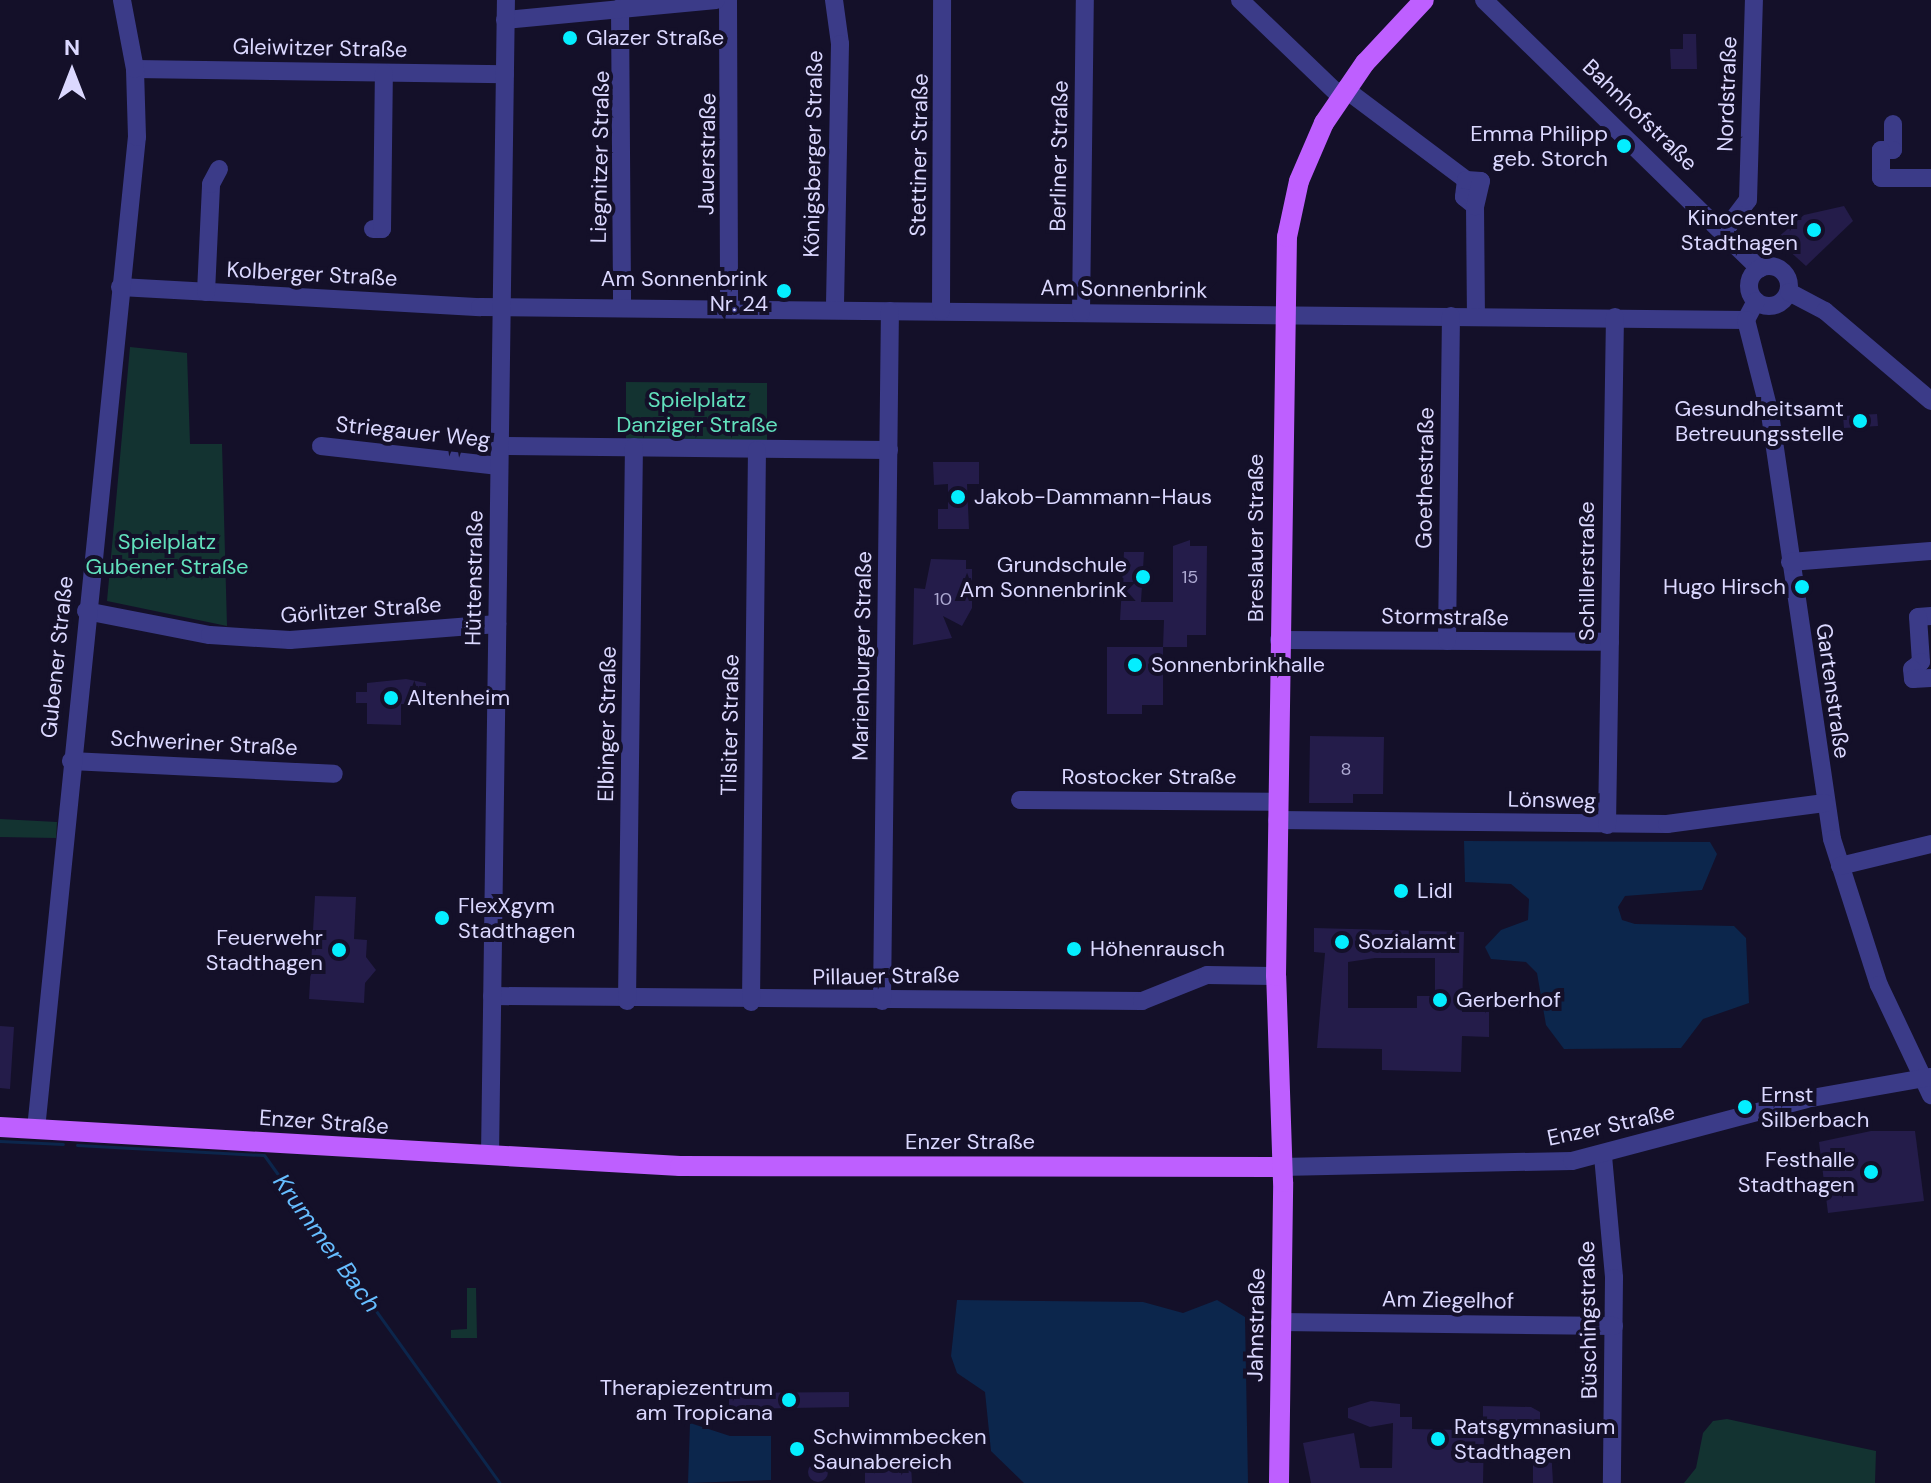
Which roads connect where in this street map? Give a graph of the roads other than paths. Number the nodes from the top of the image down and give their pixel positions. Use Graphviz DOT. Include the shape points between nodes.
graph roads {
  1 [pos="122,0"];
  2 [pos="506,0"];
  3 [pos="716,0"];
  4 [pos="728,0"];
  5 [pos="834,0"];
  6 [pos="942,0"];
  7 [pos="1085,0"];
  8 [pos="1240,0"];
  9 [pos="1424,0"];
  10 [pos="1484,0"];
  11 [pos="1754,0"];
  12 [pos="620,8"];
  13 [pos="505,20"];
  14 [pos="135,69"];
  15 [pos="384,73"];
  16 [pos="505,74"];
  17 [pos="1342,92"];
  18 [pos="1893,124"];
  19 [pos="219,169"];
  20 [pos="1931,178"];
  21 [pos="373,229"];
  22 [pos="1726,229"];
  23 [pos="1760,269"];
  24 [pos="120,287"];
  25 [pos="206,292"];
  26 [pos="1789,292"];
  27 [pos="1756,301"];
  28 [pos="502,306"];
  29 [pos="622,307"];
  30 [pos="729,309"];
  31 [pos="835,310"];
  32 [pos="890,311"];
  33 [pos="941,311"];
  34 [pos="1081,313"];
  35 [pos="1282,315"];
  36 [pos="1451,316"];
  37 [pos="1476,316"];
  38 [pos="1615,317"];
  39 [pos="1746,320"];
  40 [pos="1931,401"];
  41 [pos="321,446"];
  42 [pos="500,446"];
  43 [pos="634,447"];
  44 [pos="757,450"];
  45 [pos="889,450"];
  46 [pos="499,466"];
  47 [pos="1931,551"];
  48 [pos="1790,562"];
  49 [pos="86,611"];
  50 [pos="1931,616"];
  51 [pos="497,624"];
  52 [pos="1279,640"];
  53 [pos="1447,641"];
  54 [pos="1610,642"];
  55 [pos="1931,678"];
  56 [pos="71,761"];
  57 [pos="334,774"];
  58 [pos="1020,800"];
  59 [pos="1825,803"];
  60 [pos="1278,811"];
  61 [pos="1607,825"];
  62 [pos="1931,844"];
  63 [pos="1840,866"];
  64 [pos="1276,976"];
  65 [pos="492,996"];
  66 [pos="627,1001"];
  67 [pos="882,1001"];
  68 [pos="751,1002"];
  69 [pos="1927,1077"];
  70 [pos="1931,1095"];
  71 [pos="0,1127"];
  72 [pos="36,1129"];
  73 [pos="490,1156"];
  74 [pos="1603,1156"];
  75 [pos="1281,1167"];
  76 [pos="1280,1322"];
  77 [pos="1614,1326"];
  78 [pos="1279,1483"];
  79 [pos="1612,1483"];
  1 -- 14 [label="street, Gubener Straße"];
  2 -- 13 [label="street, Hüttenstraße"];
  3 -- 12 [label="street"];
  4 -- 30 [label="street, Jauerstraße"];
  5 -- 31 [label="street, Königsberger Straße" via="840,44"];
  6 -- 33 [label="street, Stettiner Straße"];
  7 -- 34 [label="street, Berliner Straße"];
  8 -- 17 [label="street"];
  9 -- 17 [label="main road, Breslauer Straße"];
  10 -- 22 [label="street, Bahnhofstraße"];
  11 -- 22 [label="street, Nordstraße" via="1748,200"];
  12 -- 13 [label="street"];
  12 -- 29 [label="street, Liegnitzer Straße"];
  13 -- 16 [label="street, Hüttenstraße"];
  14 -- 15 [label="street, Gleiwitzer Straße"];
  14 -- 24 [label="street, Gubener Straße" via="137,137"];
  15 -- 16 [label="street, Gleiwitzer Straße"];
  15 -- 21 [label="street" via="382,229"];
  16 -- 28 [label="street, Hüttenstraße"];
  17 -- 35 [label="main road, Breslauer Straße" via="1295,194"];
  17 -- 37 [label="street" via="1466,180 1464,197 1475,206"];
  18 -- 20 [label="street" via="1893,150 1881,150 1881,178"];
  19 -- 25 [label="street" via="211,184"];
  22 -- 23 [label="street, Bahnhofstraße"];
  23 -- 26 [label="street" via="1779,269"];
  23 -- 27 [label="street" via="1749,284"];
  24 -- 25 [label="street, Kolberger Straße"];
  24 -- 49 [label="street, Gubener Straße"];
  25 -- 28 [label="street, Kolberger Straße"];
  26 -- 27 [label="street" via="1775,305"];
  26 -- 40 [label="street" via="1825,311"];
  27 -- 39 [label="street"];
  28 -- 29 [label="street, Am Sonnenbrink"];
  28 -- 42 [label="street, Hüttenstraße"];
  29 -- 30 [label="street, Am Sonnenbrink"];
  30 -- 31 [label="street, Am Sonnenbrink"];
  31 -- 32 [label="street, Am Sonnenbrink"];
  32 -- 33 [label="street, Am Sonnenbrink"];
  32 -- 45 [label="street, Marienburger Straße"];
  33 -- 34 [label="street, Am Sonnenbrink"];
  34 -- 35 [label="street, Am Sonnenbrink"];
  35 -- 36 [label="street, Am Sonnenbrink"];
  35 -- 52 [label="main road, Breslauer Straße"];
  36 -- 37 [label="street, Am Sonnenbrink"];
  36 -- 53 [label="street, Goethestraße"];
  37 -- 38 [label="street, Am Sonnenbrink"];
  38 -- 39 [label="street, Am Sonnenbrink"];
  38 -- 54 [label="street, Schillerstraße"];
  39 -- 48 [label="street, Gartenstraße" via="1770,414"];
  41 -- 46 [label="street, Striegauer Weg"];
  42 -- 43 [label="street"];
  42 -- 46 [label="street, Hüttenstraße"];
  43 -- 44 [label="street"];
  43 -- 66 [label="street, Elbinger Straße"];
  44 -- 45 [label="street"];
  44 -- 68 [label="street, Tilsiter Straße"];
  45 -- 67 [label="street, Marienburger Straße"];
  46 -- 51 [label="street, Hüttenstraße"];
  47 -- 48 [label="street"];
  48 -- 59 [label="street, Gartenstraße"];
  49 -- 51 [label="street, Görlitzer Straße" via="210,635 290,640"];
  49 -- 56 [label="street, Gubener Straße"];
  50 -- 55 [label="street" via="1918,617 1921,662 1912,669 1913,679"];
  51 -- 65 [label="street, Hüttenstraße"];
  52 -- 53 [label="street, Stormstraße"];
  52 -- 60 [label="main road, Breslauer Straße"];
  53 -- 54 [label="street, Stormstraße"];
  54 -- 61 [label="street, Schillerstraße"];
  56 -- 57 [label="street, Schweriner Straße"];
  56 -- 72 [label="street, Gubener Straße"];
  58 -- 60 [label="street, Rostocker Straße"];
  59 -- 61 [label="street, Lönsweg" via="1716,821"];
  59 -- 63 [label="street, Gartenstraße"];
  60 -- 61 [label="street, Lönsweg"];
  60 -- 64 [label="main road, Breslauer Straße"];
  62 -- 63 [label="street"];
  63 -- 69 [label="street, Gartenstraße" via="1879,985"];
  64 -- 67 [label="street, Pillauer Straße" via="1207,975 1142,1001"];
  64 -- 75 [label="main road, Breslauer Straße"];
  65 -- 66 [label="street, Pillauer Straße"];
  65 -- 73 [label="street, Hüttenstraße"];
  66 -- 68 [label="street, Pillauer Straße"];
  67 -- 68 [label="street, Pillauer Straße"];
  69 -- 70 [label="street, Gartenstraße"];
  69 -- 74 [label="street, Enzer Straße" via="1806,1099"];
  71 -- 72 [label="main road, Enzer Straße"];
  72 -- 73 [label="main road, Enzer Straße"];
  73 -- 75 [label="main road, Enzer Straße" via="680,1166"];
  74 -- 75 [label="street, Enzer Straße" via="1522,1166"];
  74 -- 77 [label="street, Büschingstraße"];
  75 -- 76 [label="main road, Jahnstraße"];
  76 -- 77 [label="street, Am Ziegelhof"];
  76 -- 78 [label="main road, Jahnstraße"];
  77 -- 79 [label="street, Büschingstraße"];
}
